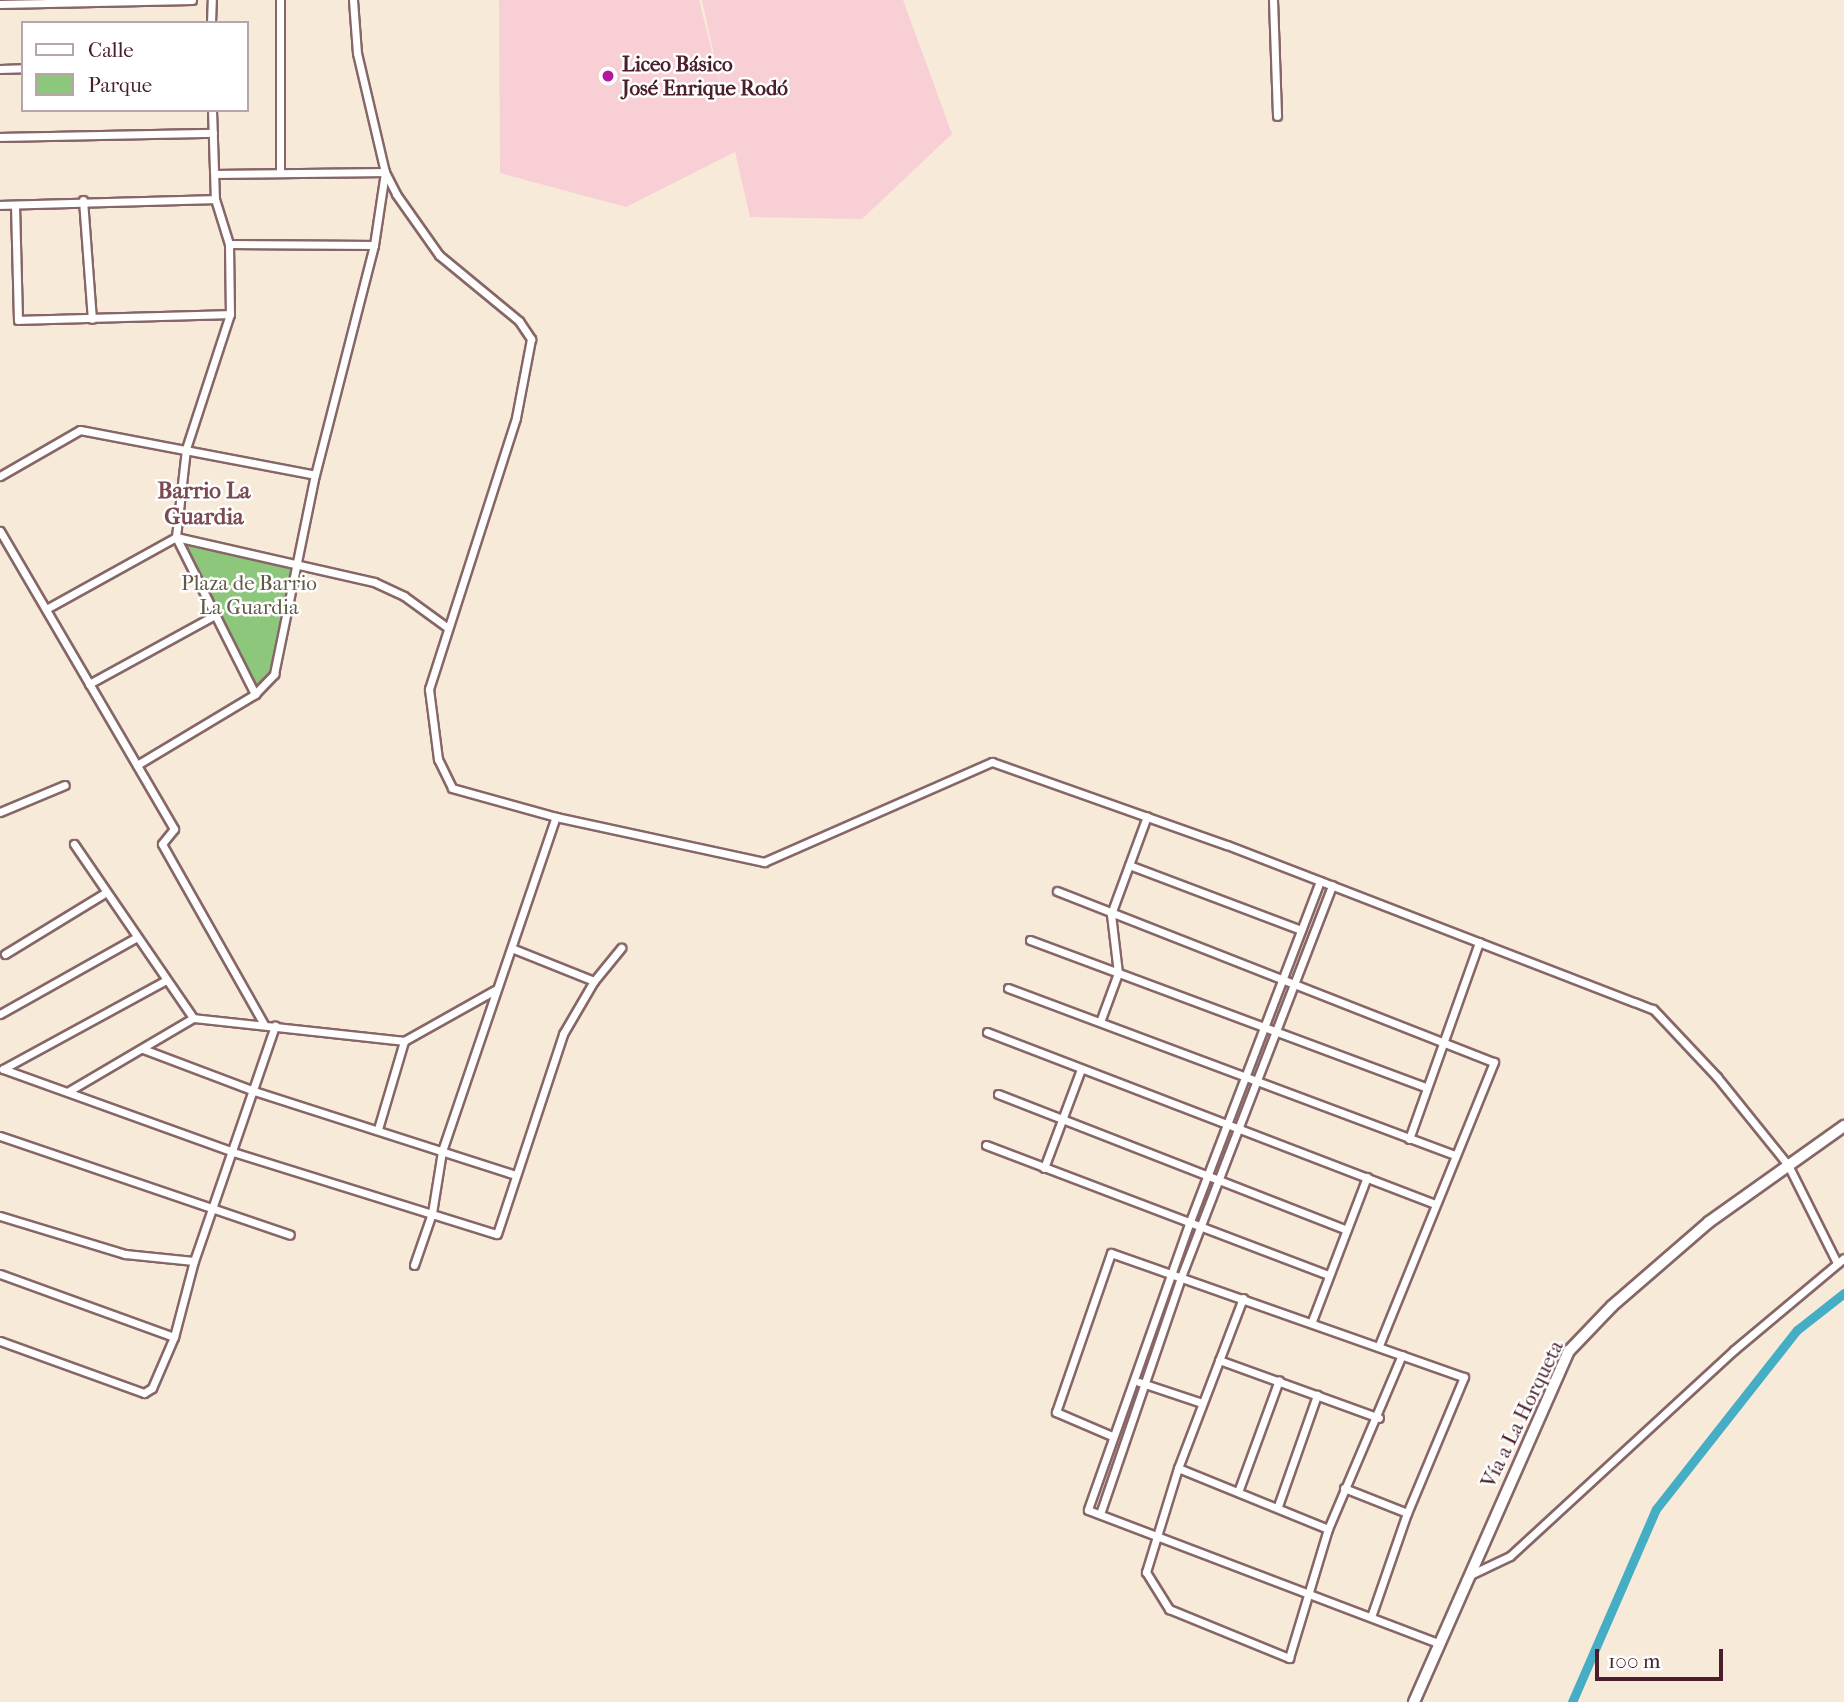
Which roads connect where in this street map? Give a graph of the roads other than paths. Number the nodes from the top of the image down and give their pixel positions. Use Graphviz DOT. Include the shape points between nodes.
graph roads {
  1 [pos="192,0"];
  2 [pos="212,0"];
  3 [pos="280,0"];
  4 [pos="353,0"];
  5 [pos="1273,0"];
  6 [pos="0,4"];
  7 [pos="211,21"];
  8 [pos="21,68"];
  9 [pos="0,69"];
  10 [pos="212,112"];
  11 [pos="1277,116"];
  12 [pos="213,133"];
  13 [pos="0,137"];
  14 [pos="280,171"];
  15 [pos="385,172"];
  16 [pos="216,174"];
  17 [pos="215,199"];
  18 [pos="83,200"];
  19 [pos="0,205"];
  20 [pos="15,205"];
  21 [pos="229,244"];
  22 [pos="374,245"];
  23 [pos="230,314"];
  24 [pos="92,319"];
  25 [pos="186,449"];
  26 [pos="315,475"];
  27 [pos="0,476"];
  28 [pos="0,531"];
  29 [pos="176,537"];
  30 [pos="299,564"];
  31 [pos="48,608"];
  32 [pos="214,615"];
  33 [pos="449,628"];
  34 [pos="89,684"];
  35 [pos="255,694"];
  36 [pos="136,765"];
  37 [pos="65,785"];
  38 [pos="0,812"];
  39 [pos="1147,816"];
  40 [pos="556,817"];
  41 [pos="74,844"];
  42 [pos="1129,865"];
  43 [pos="1320,881"];
  44 [pos="1332,885"];
  45 [pos="1057,891"];
  46 [pos="105,894"];
  47 [pos="1111,914"];
  48 [pos="1301,930"];
  49 [pos="137,937"];
  50 [pos="1030,940"];
  51 [pos="1479,942"];
  52 [pos="621,948"];
  53 [pos="514,949"];
  54 [pos="5,954"];
  55 [pos="1118,973"];
  56 [pos="1283,979"];
  57 [pos="166,980"];
  58 [pos="594,981"];
  59 [pos="1295,984"];
  60 [pos="1008,988"];
  61 [pos="495,990"];
  62 [pos="0,1014"];
  63 [pos="193,1018"];
  64 [pos="1100,1022"];
  65 [pos="264,1024"];
  66 [pos="275,1026"];
  67 [pos="1264,1028"];
  68 [pos="987,1032"];
  69 [pos="1276,1032"];
  70 [pos="404,1041"];
  71 [pos="1445,1042"];
  72 [pos="143,1049"];
  73 [pos="1082,1069"];
  74 [pos="1245,1078"];
  75 [pos="1257,1082"];
  76 [pos="1426,1087"];
  77 [pos="69,1091"];
  78 [pos="254,1091"];
  79 [pos="998,1094"];
  80 [pos="1061,1119"];
  81 [pos="1226,1126"];
  82 [pos="1844,1126"];
  83 [pos="378,1129"];
  84 [pos="1238,1130"];
  85 [pos="0,1136"];
  86 [pos="1409,1139"];
  87 [pos="986,1145"];
  88 [pos="442,1151"];
  89 [pos="233,1152"];
  90 [pos="1455,1155"];
  91 [pos="1788,1165"];
  92 [pos="1044,1168"];
  93 [pos="515,1175"];
  94 [pos="1208,1176"];
  95 [pos="1367,1177"];
  96 [pos="1219,1181"];
  97 [pos="1435,1204"];
  98 [pos="212,1210"];
  99 [pos="432,1213"];
  100 [pos="0,1216"];
  101 [pos="1189,1224"];
  102 [pos="1201,1228"];
  103 [pos="1346,1230"];
  104 [pos="290,1235"];
  105 [pos="1841,1260"];
  106 [pos="194,1261"];
  107 [pos="414,1265"];
  108 [pos="0,1274"];
  109 [pos="1172,1274"];
  110 [pos="1329,1275"];
  111 [pos="1181,1277"];
  112 [pos="1243,1298"];
  113 [pos="1312,1321"];
  114 [pos="174,1337"];
  115 [pos="0,1341"];
  116 [pos="1379,1345"];
  117 [pos="1402,1355"];
  118 [pos="1219,1360"];
  119 [pos="1134,1379"];
  120 [pos="1279,1380"];
  121 [pos="1143,1383"];
  122 [pos="1317,1395"];
  123 [pos="1202,1403"];
  124 [pos="1379,1418"];
  125 [pos="1112,1436"];
  126 [pos="1178,1468"];
  127 [pos="1345,1488"];
  128 [pos="1238,1492"];
  129 [pos="1278,1506"];
  130 [pos="1407,1513"];
  131 [pos="1100,1514"];
  132 [pos="1328,1529"];
  133 [pos="1158,1534"];
  134 [pos="1470,1575"];
  135 [pos="1305,1595"];
  136 [pos="1371,1617"];
  137 [pos="1439,1643"];
  138 [pos="1414,1702"];
  1 -- 6 [label="street"];
  2 -- 7 [label="street"];
  3 -- 14 [label="street"];
  4 -- 15 [label="street" via="357,53"];
  5 -- 11 [label="street"];
  8 -- 9 [label="street"];
  10 -- 12 [label="street"];
  12 -- 13 [label="street"];
  12 -- 16 [label="street"];
  14 -- 15 [label="street"];
  14 -- 16 [label="street"];
  15 -- 22 [label="street"];
  15 -- 33 [label="street" via="439,255 519,321 531,339 516,418"];
  16 -- 17 [label="street"];
  17 -- 18 [label="street"];
  17 -- 21 [label="street"];
  18 -- 20 [label="street"];
  18 -- 24 [label="street"];
  19 -- 20 [label="street"];
  20 -- 24 [label="street" via="18,320"];
  21 -- 22 [label="street"];
  21 -- 23 [label="street"];
  22 -- 26 [label="street"];
  23 -- 24 [label="street"];
  23 -- 25 [label="street"];
  25 -- 26 [label="street"];
  25 -- 27 [label="street" via="80,430"];
  25 -- 29 [label="street"];
  26 -- 30 [label="street"];
  28 -- 31 [label="street"];
  29 -- 30 [label="street"];
  29 -- 31 [label="street"];
  29 -- 32 [label="street"];
  30 -- 33 [label="street" via="374,582 404,596"];
  30 -- 35 [label="street" via="274,674"];
  31 -- 34 [label="street"];
  32 -- 34 [label="street"];
  32 -- 35 [label="street"];
  33 -- 40 [label="street" via="429,689 445,778 452,788 464,793"];
  34 -- 36 [label="street"];
  35 -- 36 [label="street"];
  36 -- 65 [label="street" via="174,830 162,844"];
  37 -- 38 [label="street"];
  39 -- 40 [label="street" via="992,762 764,863"];
  39 -- 42 [label="street"];
  39 -- 43 [label="street"];
  40 -- 53 [label="street"];
  41 -- 46 [label="street"];
  42 -- 47 [label="street"];
  42 -- 48 [label="street"];
  43 -- 44 [label="street"];
  43 -- 48 [label="street"];
  44 -- 51 [label="street"];
  44 -- 59 [label="street"];
  45 -- 47 [label="street"];
  46 -- 49 [label="street"];
  46 -- 54 [label="street"];
  47 -- 55 [label="street"];
  47 -- 56 [label="street"];
  48 -- 56 [label="street"];
  49 -- 57 [label="street"];
  49 -- 62 [label="street"];
  50 -- 55 [label="street"];
  51 -- 71 [label="street"];
  51 -- 91 [label="street" via="1653,1009 1717,1077"];
  52 -- 58 [label="street"];
  53 -- 58 [label="street"];
  53 -- 61 [label="street"];
  55 -- 64 [label="street"];
  55 -- 67 [label="street"];
  56 -- 59 [label="street"];
  56 -- 67 [label="street"];
  57 -- 63 [label="street"];
  57 -- 77 [label="street" via="3,1069"];
  58 -- 93 [label="street" via="555,1052"];
  59 -- 69 [label="street"];
  59 -- 71 [label="street"];
  60 -- 64 [label="street"];
  61 -- 70 [label="street"];
  61 -- 88 [label="street"];
  63 -- 65 [label="street"];
  63 -- 72 [label="street"];
  64 -- 74 [label="street"];
  65 -- 66 [label="street"];
  66 -- 70 [label="street"];
  66 -- 78 [label="street"];
  67 -- 69 [label="street"];
  67 -- 74 [label="street"];
  68 -- 73 [label="street"];
  69 -- 75 [label="street"];
  69 -- 76 [label="street"];
  70 -- 83 [label="street"];
  71 -- 76 [label="street"];
  71 -- 90 [label="street" via="1494,1062"];
  72 -- 77 [label="street"];
  72 -- 78 [label="street"];
  73 -- 80 [label="street"];
  73 -- 81 [label="street"];
  74 -- 75 [label="street"];
  74 -- 81 [label="street"];
  75 -- 84 [label="street"];
  75 -- 86 [label="street"];
  76 -- 86 [label="street"];
  77 -- 89 [label="street"];
  78 -- 83 [label="street"];
  78 -- 89 [label="street"];
  79 -- 80 [label="street"];
  80 -- 92 [label="street"];
  80 -- 94 [label="street"];
  81 -- 84 [label="street"];
  81 -- 94 [label="street"];
  82 -- 91 [label="main road, Vía a La Horqueta"];
  83 -- 88 [label="street"];
  84 -- 95 [label="street"];
  84 -- 96 [label="street"];
  85 -- 98 [label="street"];
  86 -- 90 [label="street"];
  87 -- 92 [label="street"];
  88 -- 93 [label="street"];
  88 -- 99 [label="street"];
  89 -- 98 [label="street"];
  89 -- 99 [label="street"];
  90 -- 97 [label="street"];
  91 -- 105 [label="street"];
  91 -- 134 [label="main road, Vía a La Horqueta" via="1659,1263 1569,1351"];
  92 -- 101 [label="street"];
  93 -- 99 [label="street" via="497,1234"];
  94 -- 96 [label="street"];
  94 -- 101 [label="street"];
  95 -- 97 [label="street"];
  95 -- 103 [label="street"];
  96 -- 102 [label="street"];
  96 -- 103 [label="street"];
  97 -- 116 [label="street"];
  98 -- 104 [label="street"];
  98 -- 106 [label="street"];
  99 -- 107 [label="street"];
  100 -- 106 [label="street" via="125,1254"];
  101 -- 102 [label="street"];
  101 -- 109 [label="street"];
  102 -- 110 [label="street"];
  102 -- 111 [label="street"];
  103 -- 110 [label="street"];
  105 -- 134 [label="street" via="1734,1350 1510,1556"];
  106 -- 114 [label="street"];
  108 -- 114 [label="street"];
  109 -- 111 [label="street"];
  109 -- 119 [label="street"];
  109 -- 125 [label="street" via="1111,1253 1056,1412"];
  110 -- 113 [label="street"];
  111 -- 112 [label="street"];
  111 -- 121 [label="street"];
  112 -- 113 [label="street"];
  112 -- 118 [label="street"];
  113 -- 116 [label="street"];
  114 -- 115 [label="street" via="152,1388 144,1393"];
  116 -- 117 [label="street"];
  117 -- 124 [label="street"];
  117 -- 130 [label="street" via="1465,1377"];
  118 -- 120 [label="street"];
  118 -- 123 [label="street"];
  119 -- 121 [label="street"];
  119 -- 125 [label="street"];
  120 -- 122 [label="street"];
  120 -- 128 [label="street"];
  121 -- 123 [label="street"];
  121 -- 131 [label="street"];
  122 -- 124 [label="street"];
  122 -- 129 [label="street"];
  123 -- 126 [label="street"];
  124 -- 127 [label="street"];
  125 -- 131 [label="street" via="1088,1510"];
  126 -- 128 [label="street"];
  126 -- 133 [label="street"];
  127 -- 130 [label="street"];
  127 -- 132 [label="street"];
  128 -- 129 [label="street"];
  129 -- 132 [label="street"];
  130 -- 136 [label="street"];
  131 -- 133 [label="street"];
  132 -- 135 [label="street"];
  133 -- 135 [label="street"];
  133 -- 135 [label="street" via="1146,1572 1169,1609 1179,1614 1289,1658"];
  134 -- 137 [label="main road, Vía a La Horqueta"];
  135 -- 136 [label="street"];
  136 -- 137 [label="street"];
  137 -- 138 [label="main road, Vía a La Horqueta"];
}
